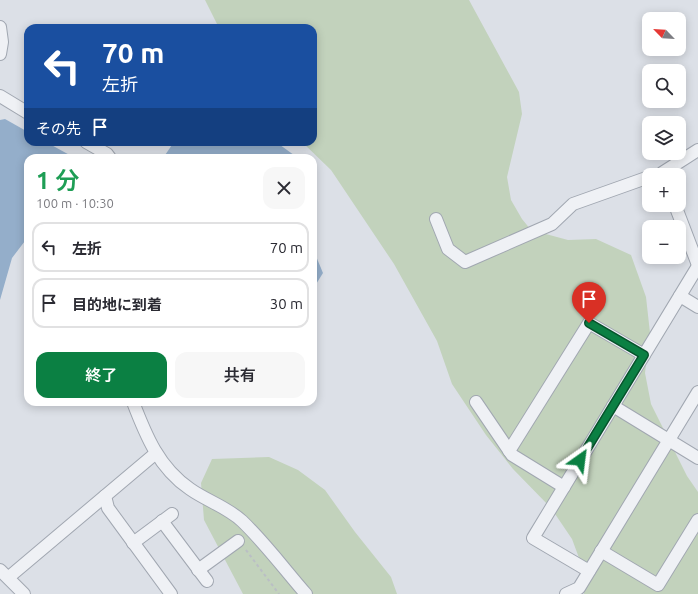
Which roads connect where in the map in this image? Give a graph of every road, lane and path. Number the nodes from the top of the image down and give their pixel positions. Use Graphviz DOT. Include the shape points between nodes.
graph roads {
  1 [pos="0,27"];
  2 [pos="0,54"];
  3 [pos="0,96"];
  4 [pos="24,111"];
  5 [pos="93,146"];
  6 [pos="698,150"];
  7 [pos="107,154"];
  8 [pos="670,168"];
  9 [pos="642,180"];
  10 [pos="678,212"];
  11 [pos="436,219"];
  12 [pos="698,266"];
  13 [pos="680,296"];
  14 [pos="698,307"];
  15 [pos="644,355"];
  16 [pos="698,392"];
  17 [pos="476,402"];
  18 [pos="135,406"];
  19 [pos="613,406"];
  20 [pos="669,440"];
  21 [pos="510,451"];
  22 [pos="156,453"];
  23 [pos="698,458"];
  24 [pos="564,487"];
  25 [pos="105,496"];
  26 [pos="698,520"];
  27 [pos="238,541"];
  28 [pos="133,543"];
  29 [pos="601,551"];
  30 [pos="198,570"];
  31 [pos="589,571"];
  32 [pos="4,574"];
  33 [pos="207,581"];
  34 [pos="24,594"];
  35 [pos="171,594"];
  36 [pos="279,594"];
  37 [pos="306,594"];
  38 [pos="566,594"];
  1 -- 2 [label="street"];
  3 -- 4 [label="street"];
  5 -- 7 [label="street"];
  6 -- 8 [label="street"];
  9 -- 11 [label="street" via="573,204 552,224 465,262 448,249"];
  10 -- 12 [label="street"];
  12 -- 13 [label="street"];
  13 -- 14 [label="street"];
  13 -- 15 [label="street"];
  15 -- 19 [label="street"];
  15 -- 21 [label="street" via="589,323"];
  16 -- 20 [label="street"];
  17 -- 21 [label="street"];
  18 -- 22 [label="street" via="146,436"];
  19 -- 20 [label="street"];
  19 -- 24 [label="street"];
  20 -- 23 [label="street"];
  20 -- 29 [label="street"];
  21 -- 24 [label="street" via="512,455"];
  22 -- 25 [label="street"];
  22 -- 37 [label="street" via="169,470 190,489 241,521"];
  24 -- 31 [label="street" via="533,538"];
  25 -- 28 [label="street" via="108,508"];
  25 -- 32 [label="street"];
  26 -- 29 [label="street" via="658,585"];
  27 -- 30 [label="street"];
  27 -- 36 [label="path"];
  28 -- 30 [label="street" via="167,518"];
  28 -- 35 [label="street"];
  29 -- 31 [label="street"];
  30 -- 33 [label="street"];
  31 -- 38 [label="street" via="579,588"];
  32 -- 34 [label="street"];
}
